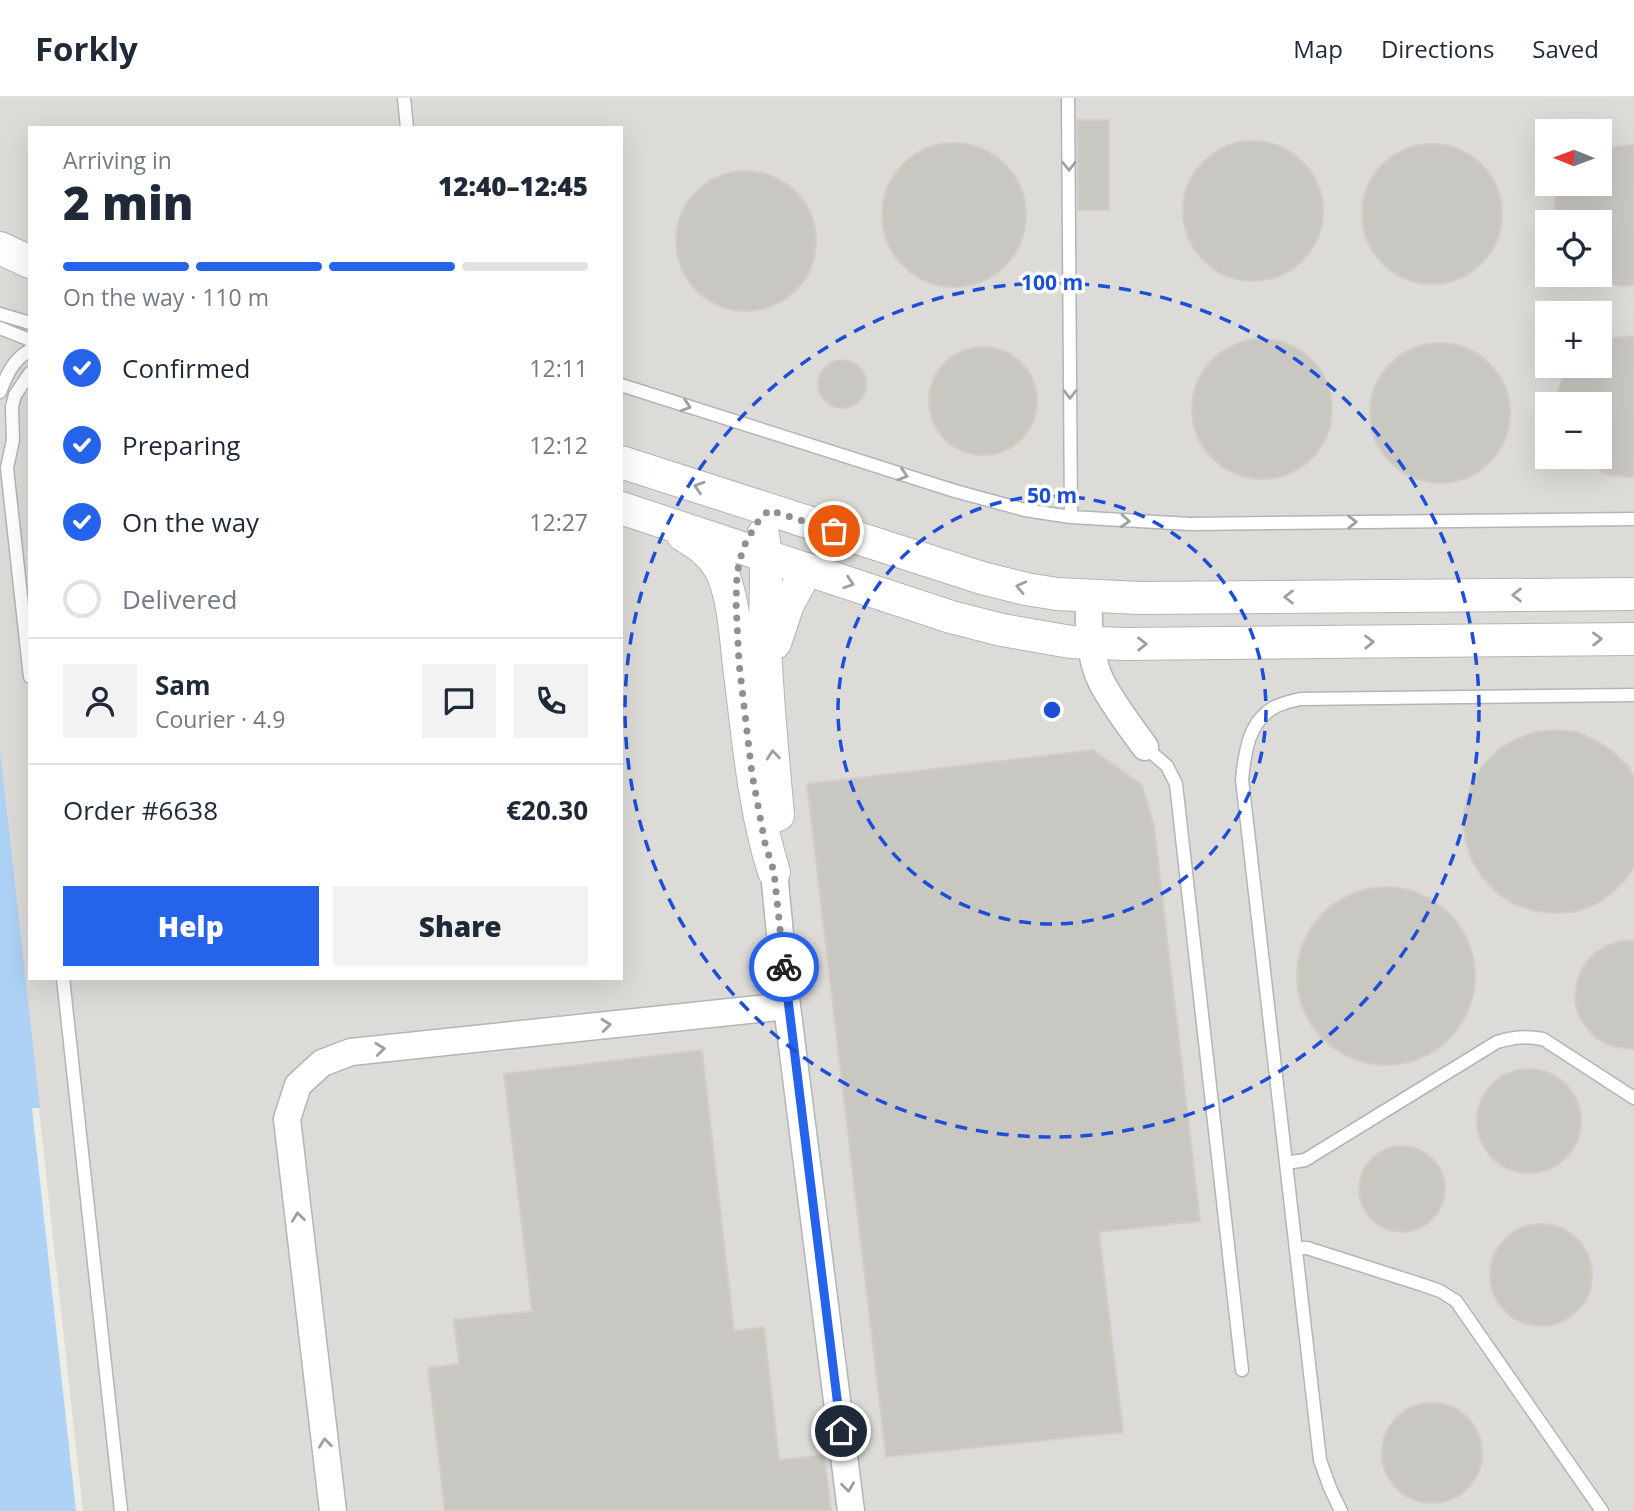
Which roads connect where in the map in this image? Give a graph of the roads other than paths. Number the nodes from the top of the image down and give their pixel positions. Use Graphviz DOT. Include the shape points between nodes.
graph roads {
  1 [pos="404,98"];
  2 [pos="1068,98"];
  3 [pos="407,126"];
  4 [pos="0,232"];
  5 [pos="28,241"];
  6 [pos="0,248"];
  7 [pos="28,261"];
  8 [pos="0,314"];
  9 [pos="28,322"];
  10 [pos="0,328"];
  11 [pos="28,339"];
  12 [pos="28,350"];
  13 [pos="28,376"];
  14 [pos="3,378"];
  15 [pos="623,386"];
  16 [pos="0,392"];
  17 [pos="3,463"];
  18 [pos="623,463"];
  19 [pos="623,509"];
  20 [pos="764,515"];
  21 [pos="1071,517"];
  22 [pos="1634,519"];
  23 [pos="658,520"];
  24 [pos="755,552"];
  25 [pos="807,569"];
  26 [pos="1634,594"];
  27 [pos="1089,596"];
  28 [pos="1634,639"];
  29 [pos="1091,643"];
  30 [pos="28,661"];
  31 [pos="739,663"];
  32 [pos="767,682"];
  33 [pos="1634,695"];
  34 [pos="1145,747"];
  35 [pos="774,872"];
  36 [pos="63,980"];
  37 [pos="787,1006"];
  38 [pos="1634,1098"];
  39 [pos="1286,1163"];
  40 [pos="1296,1248"];
  41 [pos="1242,1370"];
  42 [pos="121,1511"];
  43 [pos="333,1511"];
  44 [pos="851,1511"];
  45 [pos="1341,1511"];
  46 [pos="1602,1511"];
  1 -- 3 [label="lane"];
  2 -- 21 [label="lane, one-way"];
  4 -- 5 [label="street"];
  6 -- 7 [label="street"];
  8 -- 9 [label="lane"];
  10 -- 11 [label="lane"];
  12 -- 14 [label="lane"];
  13 -- 17 [label="lane" via="15,395 13,440"];
  14 -- 16 [label="lane"];
  15 -- 21 [label="lane, one-way" via="955,491"];
  17 -- 30 [label="lane"];
  20 -- 18 [label="street, one-way" via="735,499"];
  19 -- 23 [label="street"];
  20 -- 24 [label="street"];
  27 -- 20 [label="street, one-way" via="1026,589"];
  21 -- 22 [label="lane, one-way" via="1190,524"];
  23 -- 24 [label="street"];
  23 -- 31 [label="street" via="704,548 719,567"];
  24 -- 25 [label="street"];
  24 -- 31 [label="street" via="737,573"];
  24 -- 32 [label="street"];
  25 -- 29 [label="street, one-way" via="1002,630"];
  25 -- 32 [label="street" via="788,604"];
  26 -- 27 [label="street, one-way"];
  27 -- 29 [label="street"];
  29 -- 28 [label="street, one-way"];
  29 -- 34 [label="street" via="1101,681"];
  31 -- 35 [label="street" via="758,805"];
  35 -- 32 [label="street, one-way" via="779,827"];
  33 -- 39 [label="lane" via="1300,699 1274,707 1261,718 1251,732 1242,779"];
  34 -- 41 [label="lane" via="1167,766 1176,784"];
  35 -- 37 [label="street"];
  36 -- 42 [label="lane"];
  43 -- 37 [label="street, one-way" via="287,1119 298,1085 322,1063 351,1052"];
  37 -- 44 [label="street, one-way"];
  38 -- 39 [label="lane" via="1543,1039 1513,1037 1497,1042 1305,1160"];
  39 -- 40 [label="lane"];
  40 -- 45 [label="lane" via="1320,1460"];
  40 -- 46 [label="lane" via="1423,1285 1456,1301"];
}
